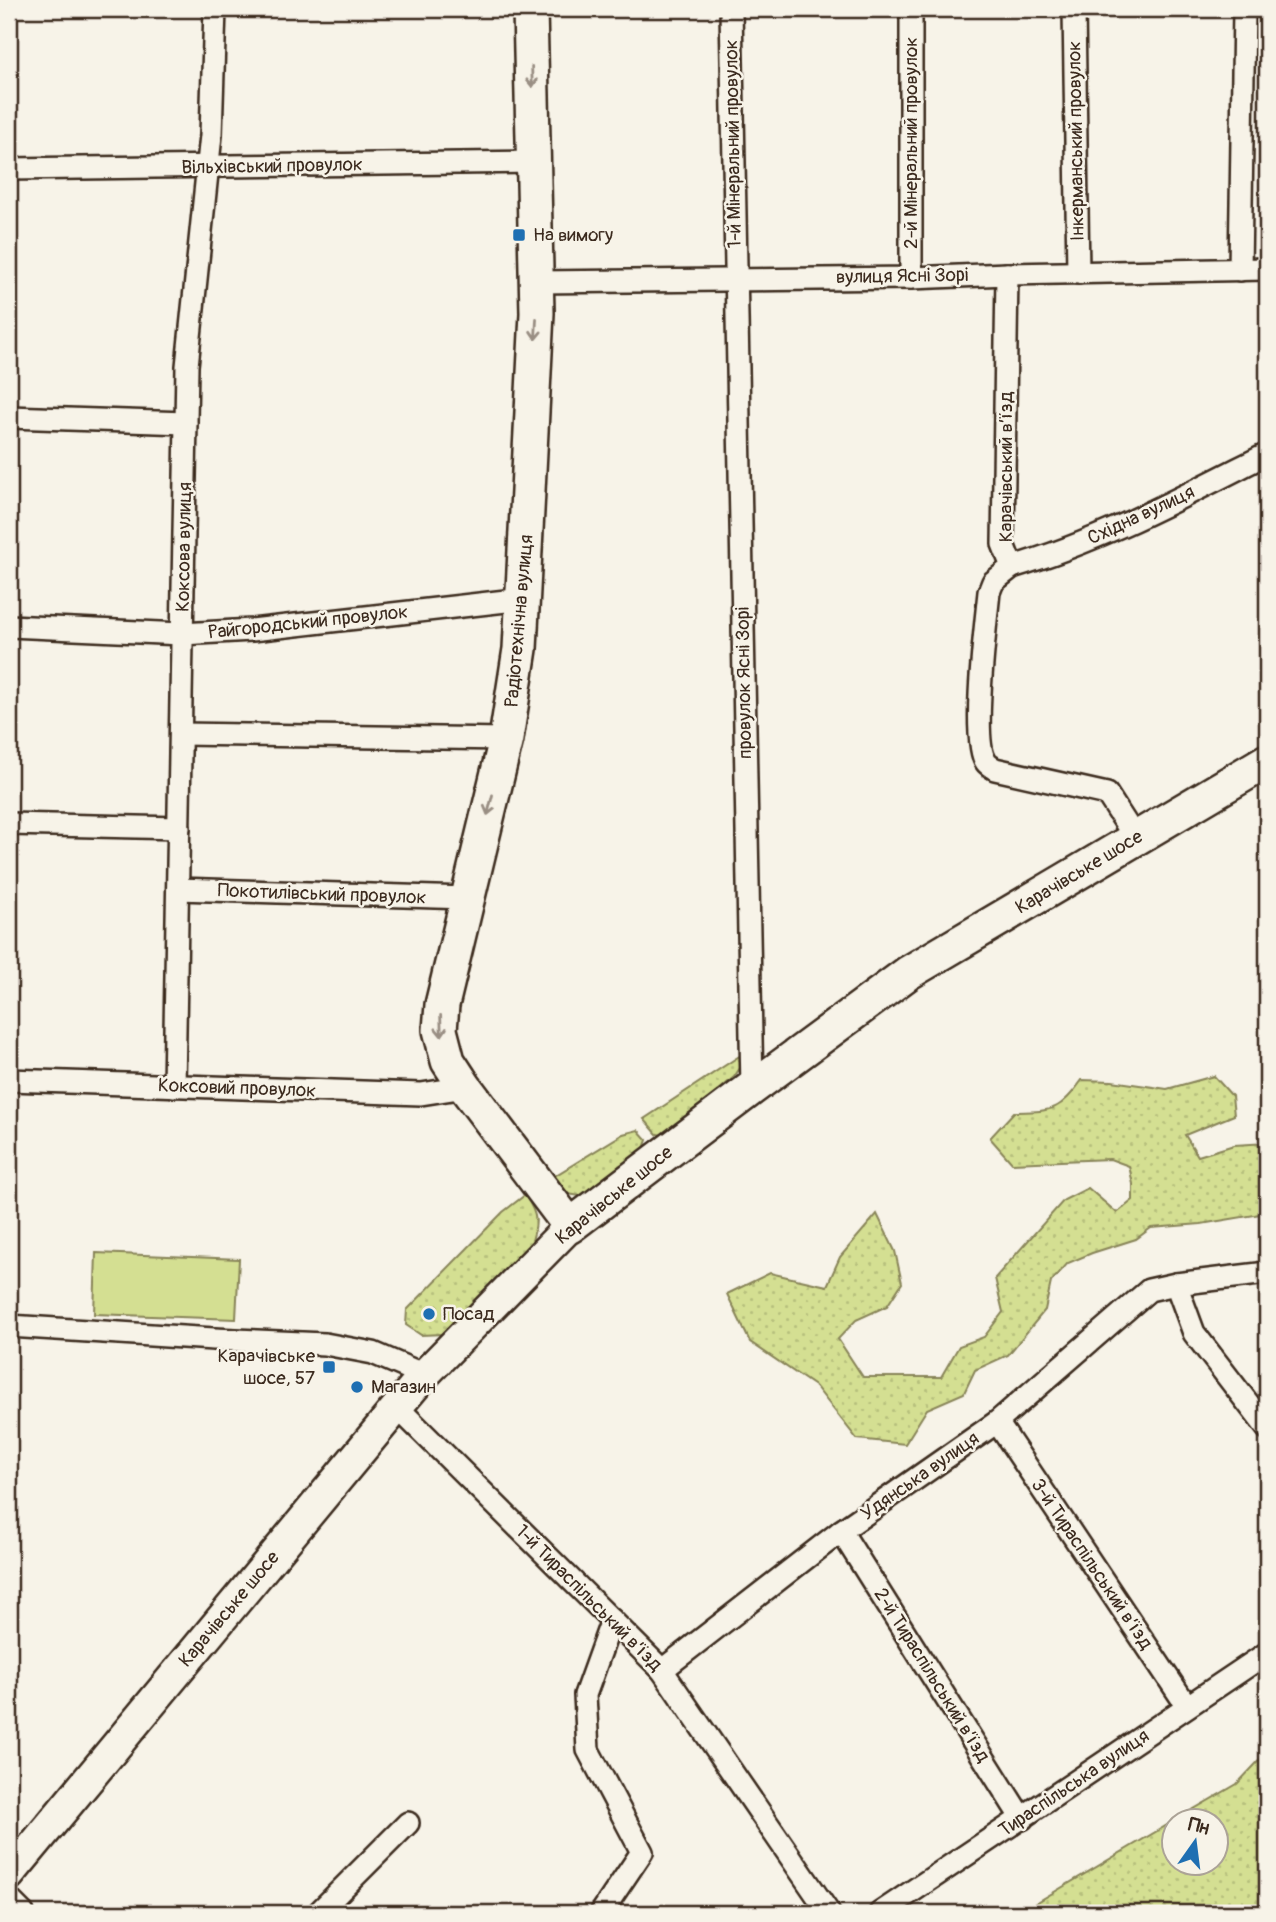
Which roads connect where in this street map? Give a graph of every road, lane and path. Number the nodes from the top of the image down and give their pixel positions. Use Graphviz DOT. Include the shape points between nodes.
graph roads {
  1 [pos="215,9"];
  2 [pos="530,9"];
  3 [pos="731,9"];
  4 [pos="911,9"];
  5 [pos="1074,9"];
  6 [pos="1244,9"];
  7 [pos="535,162"];
  8 [pos="208,167"];
  9 [pos="9,169"];
  10 [pos="1267,269"];
  11 [pos="1240,270"];
  12 [pos="1078,273"];
  13 [pos="1007,274"];
  14 [pos="736,278"];
  15 [pos="911,278"];
  16 [pos="537,282"];
  17 [pos="9,417"];
  18 [pos="186,423"];
  19 [pos="1267,454"];
  20 [pos="1012,567"];
  21 [pos="524,599"];
  22 [pos="9,626"];
  23 [pos="182,634"];
  24 [pos="181,734"];
  25 [pos="506,739"];
  26 [pos="1267,761"];
  27 [pos="9,824"];
  28 [pos="179,828"];
  29 [pos="1136,839"];
  30 [pos="178,889"];
  31 [pos="467,898"];
  32 [pos="9,1080"];
  33 [pos="174,1086"];
  34 [pos="465,1087"];
  35 [pos="752,1088"];
  36 [pos="570,1226"];
  37 [pos="1267,1273"];
  38 [pos="1176,1284"];
  39 [pos="9,1326"];
  40 [pos="424,1375"];
  41 [pos="397,1407"];
  42 [pos="997,1422"];
  43 [pos="1267,1428"];
  44 [pos="841,1531"];
  45 [pos="612,1620"];
  46 [pos="1267,1653"];
  47 [pos="662,1670"];
  48 [pos="1187,1706"];
  49 [pos="1022,1819"];
  50 [pos="408,1823"];
  51 [pos="9,1875"];
  52 [pos="9,1899"];
  53 [pos="23,1913"];
  54 [pos="318,1913"];
  55 [pos="601,1913"];
  56 [pos="829,1913"];
  57 [pos="880,1913"];
  1 -- 8 [label="street, Коксова вулиця"];
  2 -- 7 [label="main road, Радіотехнічна вулиця, one-way"];
  3 -- 14 [label="street, 1-й Мінеральний провулок"];
  4 -- 15 [label="street, 2-й Мінеральний провулок"];
  5 -- 12 [label="street, Інкерманський провулок"];
  6 -- 11 [label="street"];
  7 -- 8 [label="street, Вільхівський провулок"];
  7 -- 16 [label="main road, Радіотехнічна вулиця"];
  8 -- 9 [label="street, Вільхівський провулок"];
  8 -- 18 [label="street, Коксова вулиця" via="187,366"];
  10 -- 11 [label="street, вулиця Ясні Зорі"];
  11 -- 12 [label="street, вулиця Ясні Зорі"];
  12 -- 13 [label="street, вулиця Ясні Зорі"];
  13 -- 15 [label="street, вулиця Ясні Зорі"];
  13 -- 20 [label="street, Карачівський в’їзд" via="1003,544"];
  14 -- 15 [label="street, вулиця Ясні Зорі"];
  14 -- 16 [label="street, вулиця Ясні Зорі"];
  14 -- 35 [label="street, провулок Ясні Зорі"];
  16 -- 21 [label="main road, Радіотехнічна вулиця, one-way"];
  17 -- 18 [label="street"];
  18 -- 23 [label="street, Коксова вулиця"];
  19 -- 20 [label="street, Східна вулиця" via="1147,515"];
  20 -- 29 [label="street, Карачівський в’їзд" via="993,582 989,592 979,708 986,762 995,769 1107,794"];
  21 -- 23 [label="street, Райгородський провулок"];
  21 -- 25 [label="main road, Радіотехнічна вулиця"];
  22 -- 23 [label="street, Райгородський провулок"];
  23 -- 24 [label="street, Коксова вулиця"];
  24 -- 25 [label="street"];
  24 -- 28 [label="street, Коксова вулиця"];
  25 -- 31 [label="main road, Радіотехнічна вулиця, one-way"];
  26 -- 29 [label="main road, Карачівське шосе"];
  27 -- 28 [label="street"];
  28 -- 30 [label="street, Коксова вулиця"];
  29 -- 35 [label="main road, Карачівське шосе" via="908,973"];
  30 -- 31 [label="street, Покотилівський провулок"];
  30 -- 33 [label="street, Коксова вулиця"];
  31 -- 34 [label="main road, Радіотехнічна вулиця, one-way" via="440,1030 448,1061"];
  32 -- 33 [label="street, Коксовий провулок"];
  33 -- 34 [label="street, Коксовий провулок" via="421,1094"];
  34 -- 36 [label="main road, Радіотехнічна вулиця"];
  35 -- 36 [label="main road, Карачівське шосе"];
  36 -- 40 [label="main road, Карачівське шосе"];
  37 -- 38 [label="street"];
  38 -- 42 [label="street, Удянська вулиця" via="1149,1290"];
  38 -- 43 [label="street" via="1194,1333"];
  39 -- 40 [label="street" via="326,1343 373,1353"];
  40 -- 41 [label="main road, Карачівське шосе"];
  41 -- 45 [label="street, 1-й Тираспільський в’їзд"];
  41 -- 51 [label="main road, Карачівське шосе"];
  42 -- 44 [label="street, Удянська вулиця"];
  42 -- 48 [label="street, 3-й Тираспільський в’їзд"];
  44 -- 47 [label="street, Удянська вулиця"];
  44 -- 49 [label="street, 2-й Тираспільський в’їзд"];
  45 -- 47 [label="street, 1-й Тираспільський в’їзд"];
  45 -- 55 [label="street" via="585,1695 588,1750 642,1852"];
  46 -- 48 [label="street, Тираспільська вулиця"];
  47 -- 56 [label="street, 1-й Тираспільський в’їзд"];
  48 -- 49 [label="street, Тираспільська вулиця"];
  49 -- 57 [label="street, Тираспільська вулиця"];
  50 -- 54 [label="street"];
  52 -- 53 [label="street"];
}
